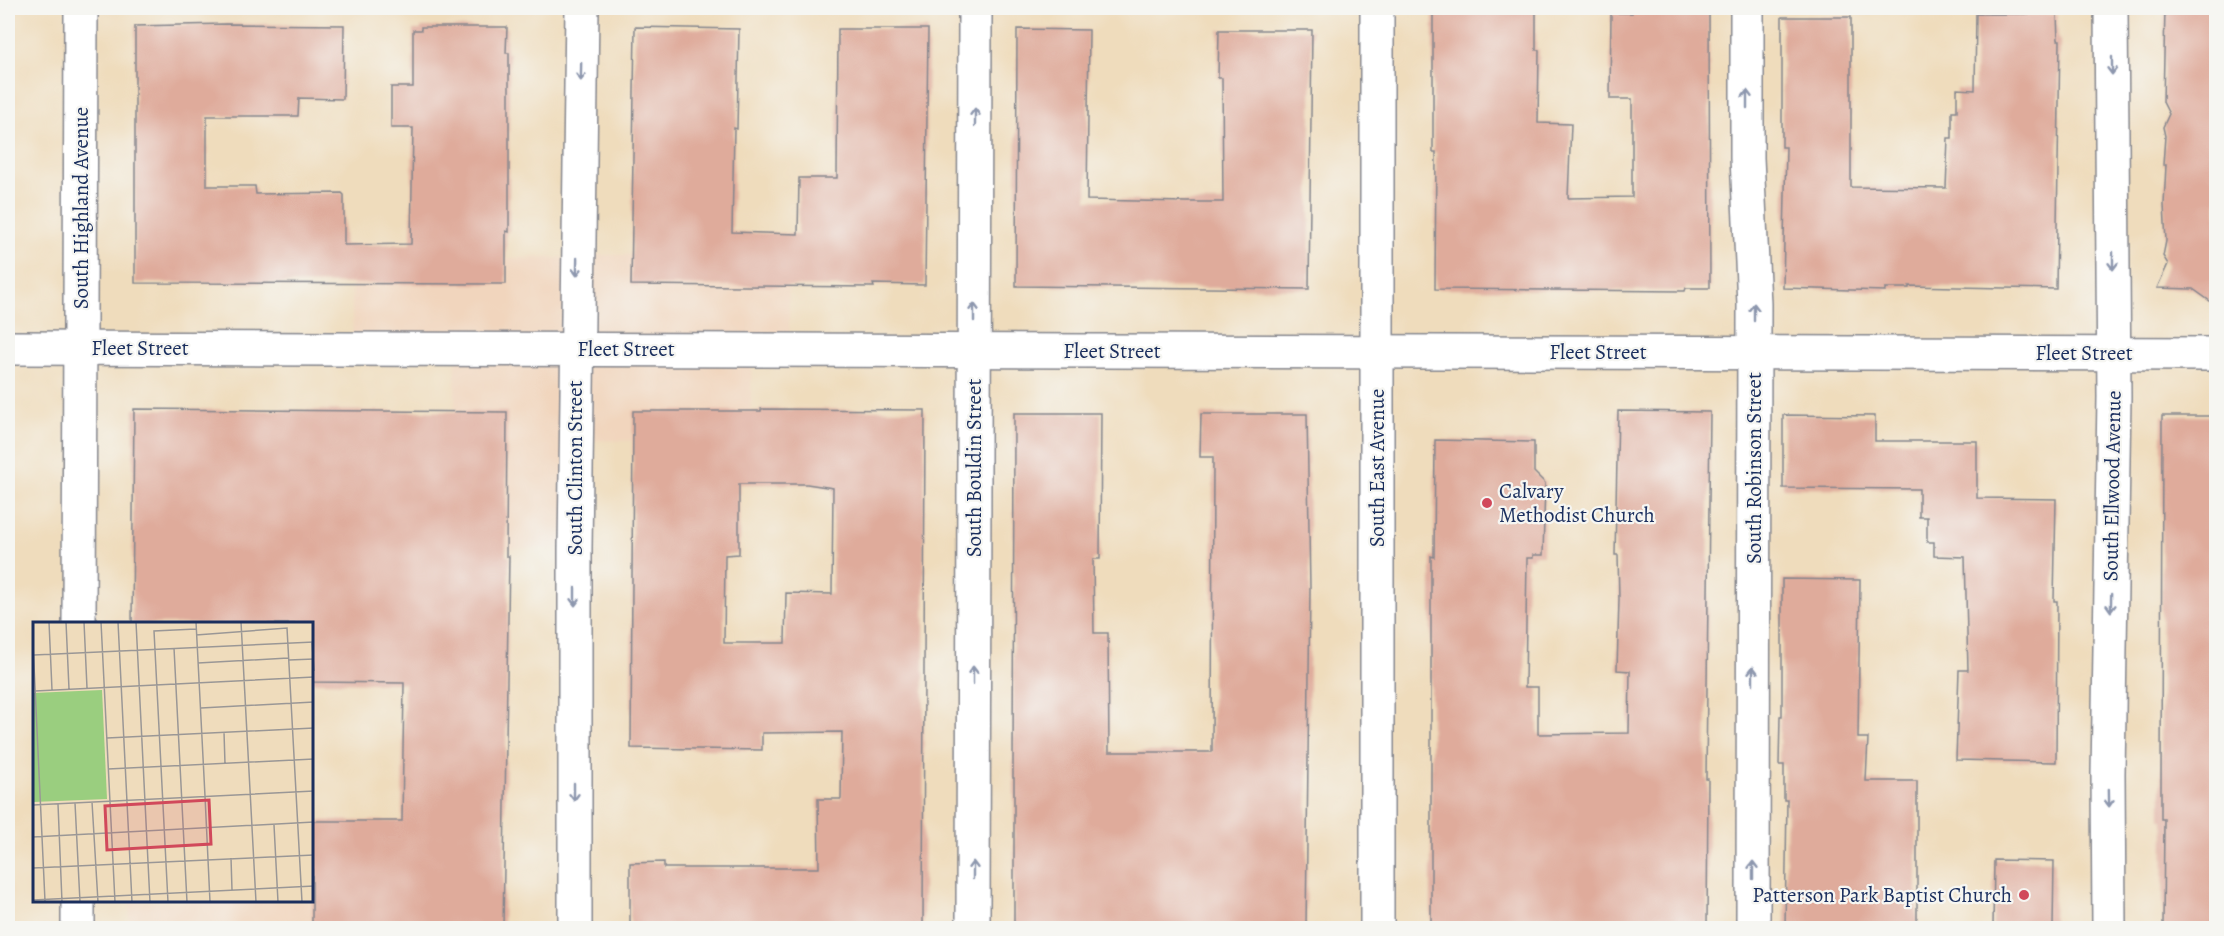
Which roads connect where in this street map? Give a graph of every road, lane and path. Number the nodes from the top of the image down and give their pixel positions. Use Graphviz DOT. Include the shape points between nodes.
graph roads {
  1 [pos="81,8"];
  2 [pos="582,8"];
  3 [pos="975,8"];
  4 [pos="1377,8"];
  5 [pos="1747,8"];
  6 [pos="2111,8"];
  7 [pos="8,348"];
  8 [pos="80,348"];
  9 [pos="576,350"];
  10 [pos="974,350"];
  11 [pos="1377,352"];
  12 [pos="1754,353"];
  13 [pos="2113,354"];
  14 [pos="2217,354"];
  15 [pos="79,622"];
  16 [pos="78,903"];
  17 [pos="78,928"];
  18 [pos="575,928"];
  19 [pos="973,928"];
  20 [pos="1377,928"];
  21 [pos="1753,928"];
  22 [pos="2109,928"];
  1 -- 8 [label="street, South Highland Avenue"];
  2 -- 9 [label="street, South Clinton Street, one-way"];
  10 -- 3 [label="street, South Bouldin Street, one-way"];
  4 -- 11 [label="street, South East Avenue"];
  12 -- 5 [label="street, South Robinson Street, one-way" via="1747,158"];
  6 -- 13 [label="street, South Ellwood Avenue, one-way"];
  7 -- 8 [label="street, Fleet Street"];
  8 -- 9 [label="street, Fleet Street"];
  8 -- 15 [label="street, South Highland Avenue"];
  9 -- 10 [label="street, Fleet Street"];
  9 -- 18 [label="street, South Clinton Street, one-way"];
  10 -- 11 [label="street, Fleet Street"];
  19 -- 10 [label="street, South Bouldin Street, one-way"];
  11 -- 12 [label="street, Fleet Street"];
  11 -- 20 [label="street, South East Avenue"];
  12 -- 13 [label="street, Fleet Street"];
  21 -- 12 [label="street, South Robinson Street, one-way"];
  13 -- 14 [label="street, Fleet Street"];
  13 -- 22 [label="street, South Ellwood Avenue, one-way"];
  16 -- 17 [label="street"];
}
